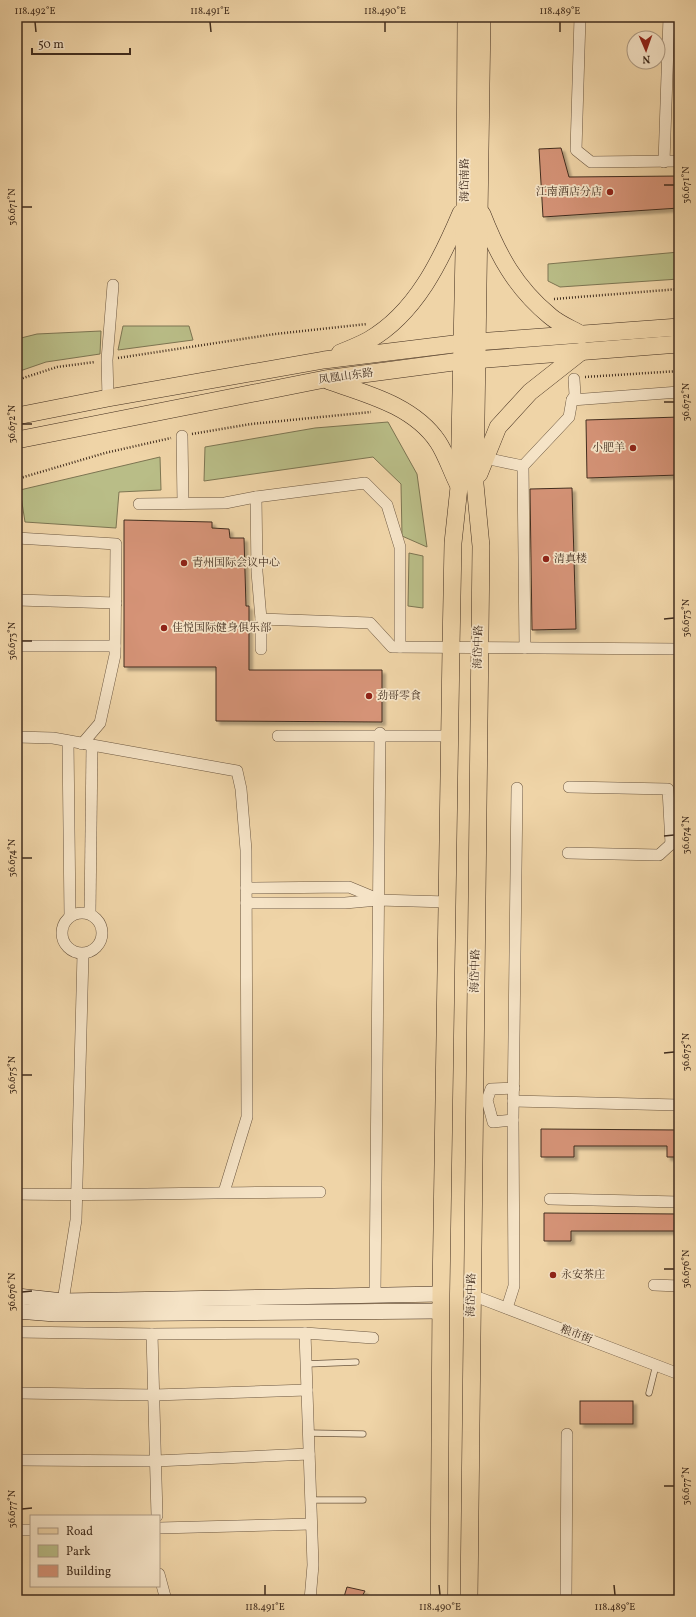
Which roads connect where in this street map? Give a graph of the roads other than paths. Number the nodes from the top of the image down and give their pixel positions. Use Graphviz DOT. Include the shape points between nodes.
graph roads {
  1 [pos="466,17"];
  2 [pos="482,17"];
  3 [pos="580,17"];
  4 [pos="669,17"];
  5 [pos="679,161"];
  6 [pos="664,162"];
  7 [pos="472,206"];
  8 [pos="113,285"];
  9 [pos="679,327"];
  10 [pos="469,342"];
  11 [pos="582,343"];
  12 [pos="679,344"];
  13 [pos="324,360"];
  14 [pos="468,360"];
  15 [pos="325,379"];
  16 [pos="574,379"];
  17 [pos="679,392"];
  18 [pos="108,398"];
  19 [pos="572,400"];
  20 [pos="17,416"];
  21 [pos="182,436"];
  22 [pos="17,440"];
  23 [pos="485,458"];
  24 [pos="522,466"];
  25 [pos="467,485"];
  26 [pos="256,497"];
  27 [pos="183,503"];
  28 [pos="139,504"];
  29 [pos="17,538"];
  30 [pos="17,600"];
  31 [pos="116,603"];
  32 [pos="262,619"];
  33 [pos="17,646"];
  34 [pos="115,646"];
  35 [pos="400,647"];
  36 [pos="451,648"];
  37 [pos="479,648"];
  38 [pos="525,648"];
  39 [pos="261,649"];
  40 [pos="679,649"];
  41 [pos="380,733"];
  42 [pos="278,736"];
  43 [pos="450,736"];
  44 [pos="17,737"];
  45 [pos="68,741"];
  46 [pos="87,745"];
  47 [pos="569,787"];
  48 [pos="517,788"];
  49 [pos="675,844"];
  50 [pos="568,853"];
  51 [pos="246,888"];
  52 [pos="378,900"];
  53 [pos="448,902"];
  54 [pos="246,903"];
  55 [pos="90,914"];
  56 [pos="70,916"];
  57 [pos="83,954"];
  58 [pos="514,1088"];
  59 [pos="481,1100"];
  60 [pos="513,1101"];
  61 [pos="679,1105"];
  62 [pos="513,1120"];
  63 [pos="224,1192"];
  64 [pos="320,1192"];
  65 [pos="17,1194"];
  66 [pos="77,1195"];
  67 [pos="550,1199"];
  68 [pos="679,1202"];
  69 [pos="654,1285"];
  70 [pos="679,1286"];
  71 [pos="441,1294"];
  72 [pos="375,1295"];
  73 [pos="472,1295"];
  74 [pos="17,1296"];
  75 [pos="63,1301"];
  76 [pos="506,1308"];
  77 [pos="17,1311"];
  78 [pos="442,1311"];
  79 [pos="17,1332"];
  80 [pos="304,1332"];
  81 [pos="152,1334"];
  82 [pos="373,1338"];
  83 [pos="356,1362"];
  84 [pos="306,1364"];
  85 [pos="656,1365"];
  86 [pos="679,1374"];
  87 [pos="307,1390"];
  88 [pos="17,1393"];
  89 [pos="649,1393"];
  90 [pos="154,1395"];
  91 [pos="308,1433"];
  92 [pos="363,1434"];
  93 [pos="567,1434"];
  94 [pos="309,1454"];
  95 [pos="17,1460"];
  96 [pos="155,1461"];
  97 [pos="311,1500"];
  98 [pos="363,1500"];
  99 [pos="156,1515"];
  100 [pos="311,1524"];
  101 [pos="160,1528"];
  102 [pos="17,1530"];
  103 [pos="30,1530"];
  104 [pos="160,1578"];
  105 [pos="166,1600"];
  106 [pos="310,1600"];
  107 [pos="439,1600"];
  108 [pos="469,1600"];
  109 [pos="566,1600"];
  1 -- 7 [label="main road, 海岱南路"];
  2 -- 7 [label="main road, 海岱南路"];
  3 -- 6 [label="street" via="576,150 591,162"];
  4 -- 6 [label="street"];
  5 -- 6 [label="street"];
  7 -- 10 [label="main road, 海岱南路"];
  7 -- 11 [label="main road" via="519,285"];
  7 -- 13 [label="main road" via="442,256 395,321 369,340"];
  8 -- 18 [label="street" via="107,360"];
  9 -- 11 [label="main road, 凤凰山东路"];
  10 -- 11 [label="main road, 凤凰山东路"];
  10 -- 13 [label="main road, 凤凰山东路"];
  10 -- 14 [label="main road, 海岱中路"];
  11 -- 12 [label="main road, 凤凰山东路"];
  11 -- 14 [label="main road, 凤凰山东路"];
  11 -- 23 [label="main road" via="530,392 498,427"];
  13 -- 18 [label="main road, 凤凰山东路"];
  14 -- 15 [label="main road, 凤凰山东路"];
  14 -- 25 [label="main road, 海岱中路"];
  15 -- 22 [label="main road, 凤凰山东路"];
  15 -- 25 [label="main road" via="382,399 419,421 438,442"];
  16 -- 19 [label="street" via="575,395"];
  17 -- 19 [label="street"];
  18 -- 20 [label="main road, 凤凰山东路"];
  19 -- 24 [label="street" via="569,417"];
  21 -- 27 [label="street"];
  23 -- 24 [label="street"];
  23 -- 25 [label="main road"];
  24 -- 38 [label="street"];
  25 -- 36 [label="main road, 海岱中路" via="453,543"];
  25 -- 37 [label="main road, 海岱中路" via="481,546"];
  26 -- 27 [label="street" via="225,503"];
  26 -- 32 [label="street" via="257,572"];
  26 -- 35 [label="street" via="365,483 387,506 400,547"];
  27 -- 28 [label="street"];
  29 -- 31 [label="street" via="116,544"];
  30 -- 31 [label="street"];
  31 -- 34 [label="street"];
  32 -- 35 [label="street" via="370,623 392,647"];
  32 -- 39 [label="street"];
  33 -- 34 [label="street"];
  34 -- 46 [label="street" via="100,723"];
  35 -- 36 [label="street"];
  36 -- 37 [label="street"];
  36 -- 43 [label="main road, 海岱中路"];
  37 -- 38 [label="street"];
  37 -- 59 [label="main road, 海岱中路"];
  38 -- 40 [label="street"];
  41 -- 52 [label="street"];
  42 -- 43 [label="street"];
  43 -- 53 [label="main road, 海岱中路"];
  44 -- 45 [label="street"];
  45 -- 46 [label="street"];
  45 -- 56 [label="street"];
  46 -- 51 [label="street" via="237,771 246,850"];
  46 -- 55 [label="street"];
  47 -- 49 [label="street" via="668,789"];
  48 -- 58 [label="street"];
  49 -- 50 [label="street" via="659,855"];
  51 -- 52 [label="street" via="349,887"];
  51 -- 54 [label="street"];
  52 -- 53 [label="street"];
  52 -- 54 [label="street" via="345,903"];
  52 -- 72 [label="street"];
  53 -- 71 [label="main road, 海岱中路"];
  54 -- 63 [label="street" via="247,1117"];
  55 -- 56 [label="street" via="83,912"];
  55 -- 57 [label="street" via="100,923 103,937 96,949"];
  56 -- 57 [label="street" via="63,927 63,940 70,950"];
  57 -- 66 [label="street"];
  58 -- 59 [label="street" via="491,1089"];
  58 -- 60 [label="street"];
  59 -- 62 [label="street" via="493,1122"];
  59 -- 73 [label="main road, 海岱中路"];
  60 -- 61 [label="street"];
  60 -- 62 [label="street"];
  62 -- 76 [label="street" via="514,1286"];
  63 -- 64 [label="street"];
  63 -- 66 [label="street"];
  65 -- 66 [label="street"];
  66 -- 75 [label="street" via="76,1220"];
  67 -- 68 [label="street"];
  69 -- 70 [label="street"];
  71 -- 72 [label="street"];
  71 -- 78 [label="main road, 海岱中路"];
  72 -- 75 [label="street"];
  73 -- 76 [label="street, 粮市街"];
  73 -- 108 [label="main road, 海岱中路"];
  74 -- 75 [label="street"];
  76 -- 85 [label="street, 粮市街"];
  77 -- 78 [label="street" via="55,1314"];
  78 -- 107 [label="main road, 海岱中路"];
  79 -- 81 [label="street"];
  80 -- 81 [label="street"];
  80 -- 82 [label="street"];
  80 -- 84 [label="street"];
  81 -- 90 [label="street"];
  83 -- 84 [label="lane"];
  84 -- 87 [label="street"];
  85 -- 86 [label="street, 粮市街"];
  85 -- 89 [label="lane"];
  87 -- 90 [label="street"];
  87 -- 91 [label="street"];
  88 -- 90 [label="street"];
  90 -- 96 [label="street"];
  91 -- 92 [label="lane"];
  91 -- 94 [label="street"];
  93 -- 109 [label="street"];
  94 -- 96 [label="street"];
  94 -- 97 [label="street"];
  95 -- 96 [label="street"];
  96 -- 99 [label="street"];
  97 -- 98 [label="lane"];
  97 -- 100 [label="street"];
  100 -- 101 [label="street"];
  100 -- 106 [label="street" via="313,1565"];
  102 -- 103 [label="street"];
  104 -- 105 [label="street"];
}
